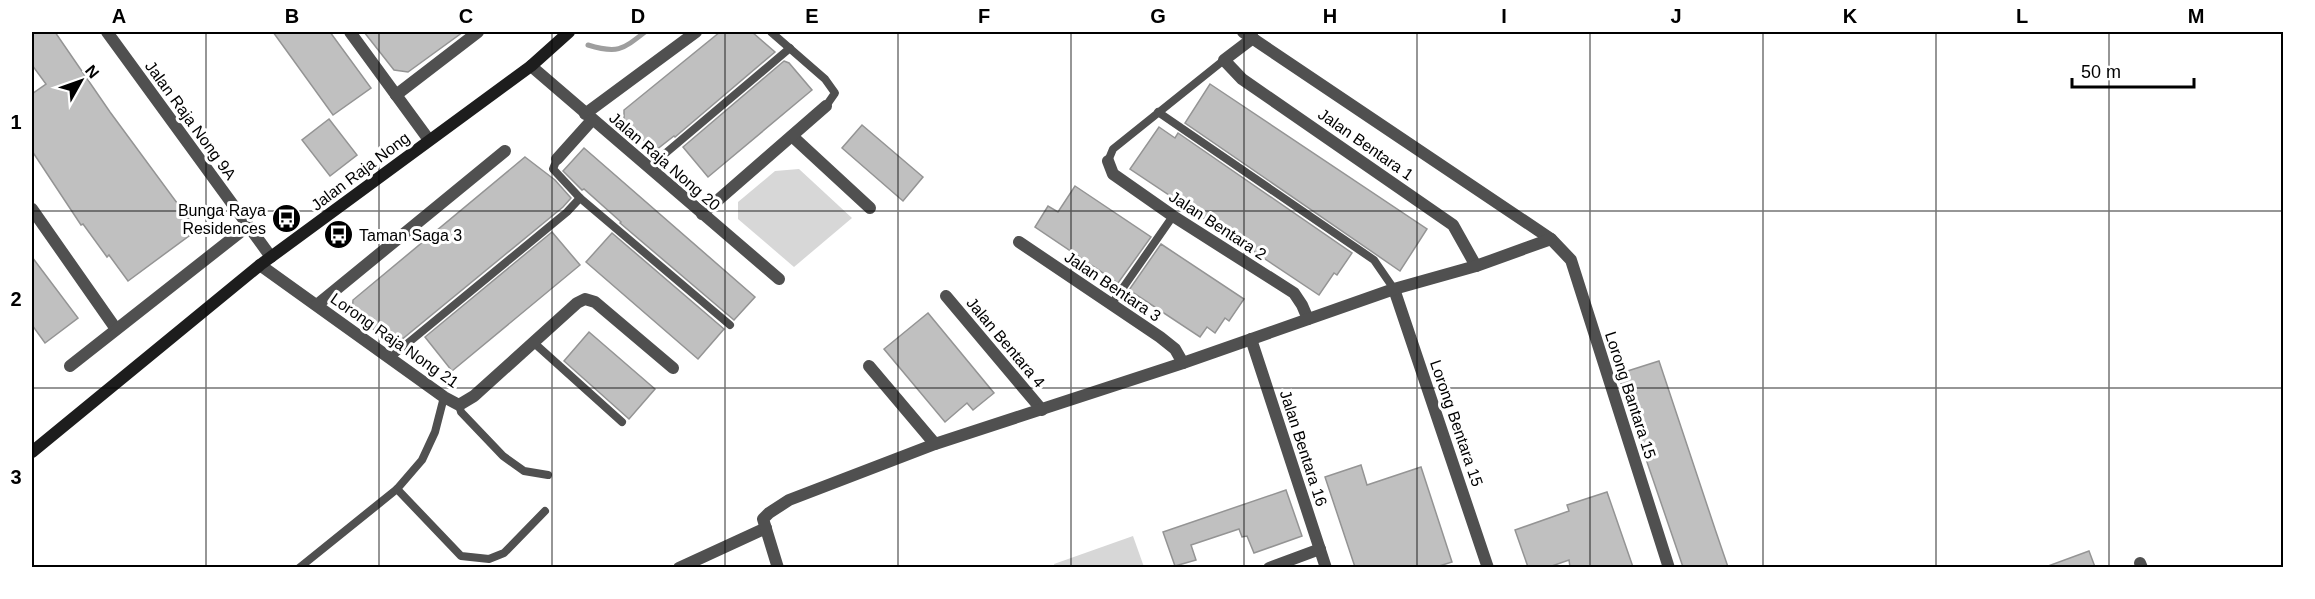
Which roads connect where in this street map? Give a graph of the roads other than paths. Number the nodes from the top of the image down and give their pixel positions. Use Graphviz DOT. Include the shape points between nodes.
graph roads {
  1 [pos="107,32"];
  2 [pos="350,32"];
  3 [pos="478,32"];
  4 [pos="569,32"];
  5 [pos="696,32"];
  6 [pos="771,32"];
  7 [pos="1248,35"];
  8 [pos="790,48"];
  9 [pos="1224,60"];
  10 [pos="531,66"];
  11 [pos="396,95"];
  12 [pos="826,106"];
  13 [pos="1158,112"];
  14 [pos="589,117"];
  15 [pos="792,136"];
  16 [pos="429,140"];
  17 [pos="505,151"];
  18 [pos="557,159"];
  19 [pos="1108,161"];
  20 [pos="648,168"];
  21 [pos="580,198"];
  22 [pos="870,208"];
  23 [pos="32,210"];
  24 [pos="702,214"];
  25 [pos="1173,216"];
  26 [pos="248,226"];
  27 [pos="1551,239"];
  28 [pos="1019,242"];
  29 [pos="271,257"];
  30 [pos="260,265"];
  31 [pos="1476,267"];
  32 [pos="779,279"];
  33 [pos="1394,289"];
  34 [pos="946,296"];
  35 [pos="317,305"];
  36 [pos="1112,305"];
  37 [pos="1308,319"];
  38 [pos="730,326"];
  39 [pos="116,330"];
  40 [pos="1251,339"];
  41 [pos="533,342"];
  42 [pos="391,357"];
  43 [pos="1183,363"];
  44 [pos="70,366"];
  45 [pos="869,366"];
  46 [pos="673,368"];
  47 [pos="444,397"];
  48 [pos="459,405"];
  49 [pos="1042,410"];
  50 [pos="622,422"];
  51 [pos="935,444"];
  52 [pos="32,452"];
  53 [pos="548,475"];
  54 [pos="397,489"];
  55 [pos="545,511"];
  56 [pos="765,524"];
  57 [pos="1320,549"];
  58 [pos="299,567"];
  59 [pos="679,567"];
  60 [pos="778,567"];
  61 [pos="1269,567"];
  62 [pos="1326,567"];
  63 [pos="1488,567"];
  64 [pos="1669,567"];
  1 -- 26 [label="street, Jalan Raja Nong 9A"];
  2 -- 11 [label="street"];
  3 -- 11 [label="street"];
  4 -- 10 [label="main road, Jalan Raja Nong"];
  5 -- 14 [label="street"];
  6 -- 8 [label="lane"];
  7 -- 9 [label="street"];
  7 -- 27 [label="street, Lorong Bantara 15"];
  8 -- 12 [label="lane" via="835,93"];
  8 -- 20 [label="lane"];
  9 -- 13 [label="lane"];
  9 -- 31 [label="street, Jalan Bentara 1" via="1242,79 1453,225"];
  10 -- 14 [label="street, Jalan Raja Nong 20"];
  10 -- 16 [label="main road, Jalan Raja Nong"];
  11 -- 16 [label="street"];
  12 -- 15 [label="street"];
  13 -- 19 [label="lane" via="1113,150"];
  13 -- 33 [label="lane" via="1374,260"];
  14 -- 18 [label="street"];
  14 -- 20 [label="street, Jalan Raja Nong 20"];
  15 -- 22 [label="street"];
  15 -- 24 [label="street"];
  16 -- 29 [label="main road, Jalan Raja Nong"];
  17 -- 35 [label="street"];
  18 -- 21 [label="lane" via="553,169"];
  19 -- 25 [label="street, Jalan Bentara 2" via="1113,174"];
  20 -- 24 [label="street, Jalan Raja Nong 20"];
  21 -- 38 [label="lane"];
  21 -- 42 [label="lane"];
  23 -- 39 [label="street"];
  24 -- 32 [label="street, Jalan Raja Nong 20"];
  25 -- 36 [label="lane"];
  25 -- 37 [label="street, Jalan Bentara 2" via="1293,293"];
  26 -- 29 [label="street, Jalan Raja Nong 9A"];
  26 -- 39 [label="street"];
  27 -- 31 [label="street"];
  27 -- 64 [label="street, Lorong Bantara 15" via="1571,260"];
  28 -- 36 [label="street, Jalan Bentara 3"];
  29 -- 30 [label="main road, Jalan Raja Nong"];
  30 -- 35 [label="street, Lorong Raja Nong 21"];
  30 -- 52 [label="main road, Jalan Raja Nong"];
  31 -- 33 [label="street"];
  33 -- 37 [label="street"];
  33 -- 63 [label="street, Lorong Bentara 15"];
  34 -- 49 [label="street, Jalan Bentara 4"];
  35 -- 42 [label="street, Lorong Raja Nong 21"];
  36 -- 43 [label="street, Jalan Bentara 3" via="1167,343"];
  37 -- 40 [label="street"];
  39 -- 44 [label="street"];
  40 -- 43 [label="street"];
  40 -- 57 [label="street, Jalan Bentara 16"];
  41 -- 46 [label="street, Lorong Raja Nong 21" via="585,299 595,302"];
  41 -- 48 [label="street, Lorong Raja Nong 21"];
  41 -- 50 [label="lane"];
  42 -- 47 [label="street, Lorong Raja Nong 21"];
  43 -- 49 [label="street"];
  45 -- 51 [label="street"];
  47 -- 48 [label="street, Lorong Raja Nong 21"];
  47 -- 54 [label="lane" via="435,432 422,460"];
  48 -- 53 [label="lane" via="461,412 503,456 524,471"];
  49 -- 51 [label="street"];
  51 -- 56 [label="street" via="789,500 769,513"];
  54 -- 55 [label="lane" via="460,556 489,559 504,553"];
  54 -- 58 [label="lane"];
  56 -- 59 [label="street"];
  56 -- 60 [label="street"];
  57 -- 61 [label="street"];
  57 -- 62 [label="street, Jalan Bentara 16"];
}
